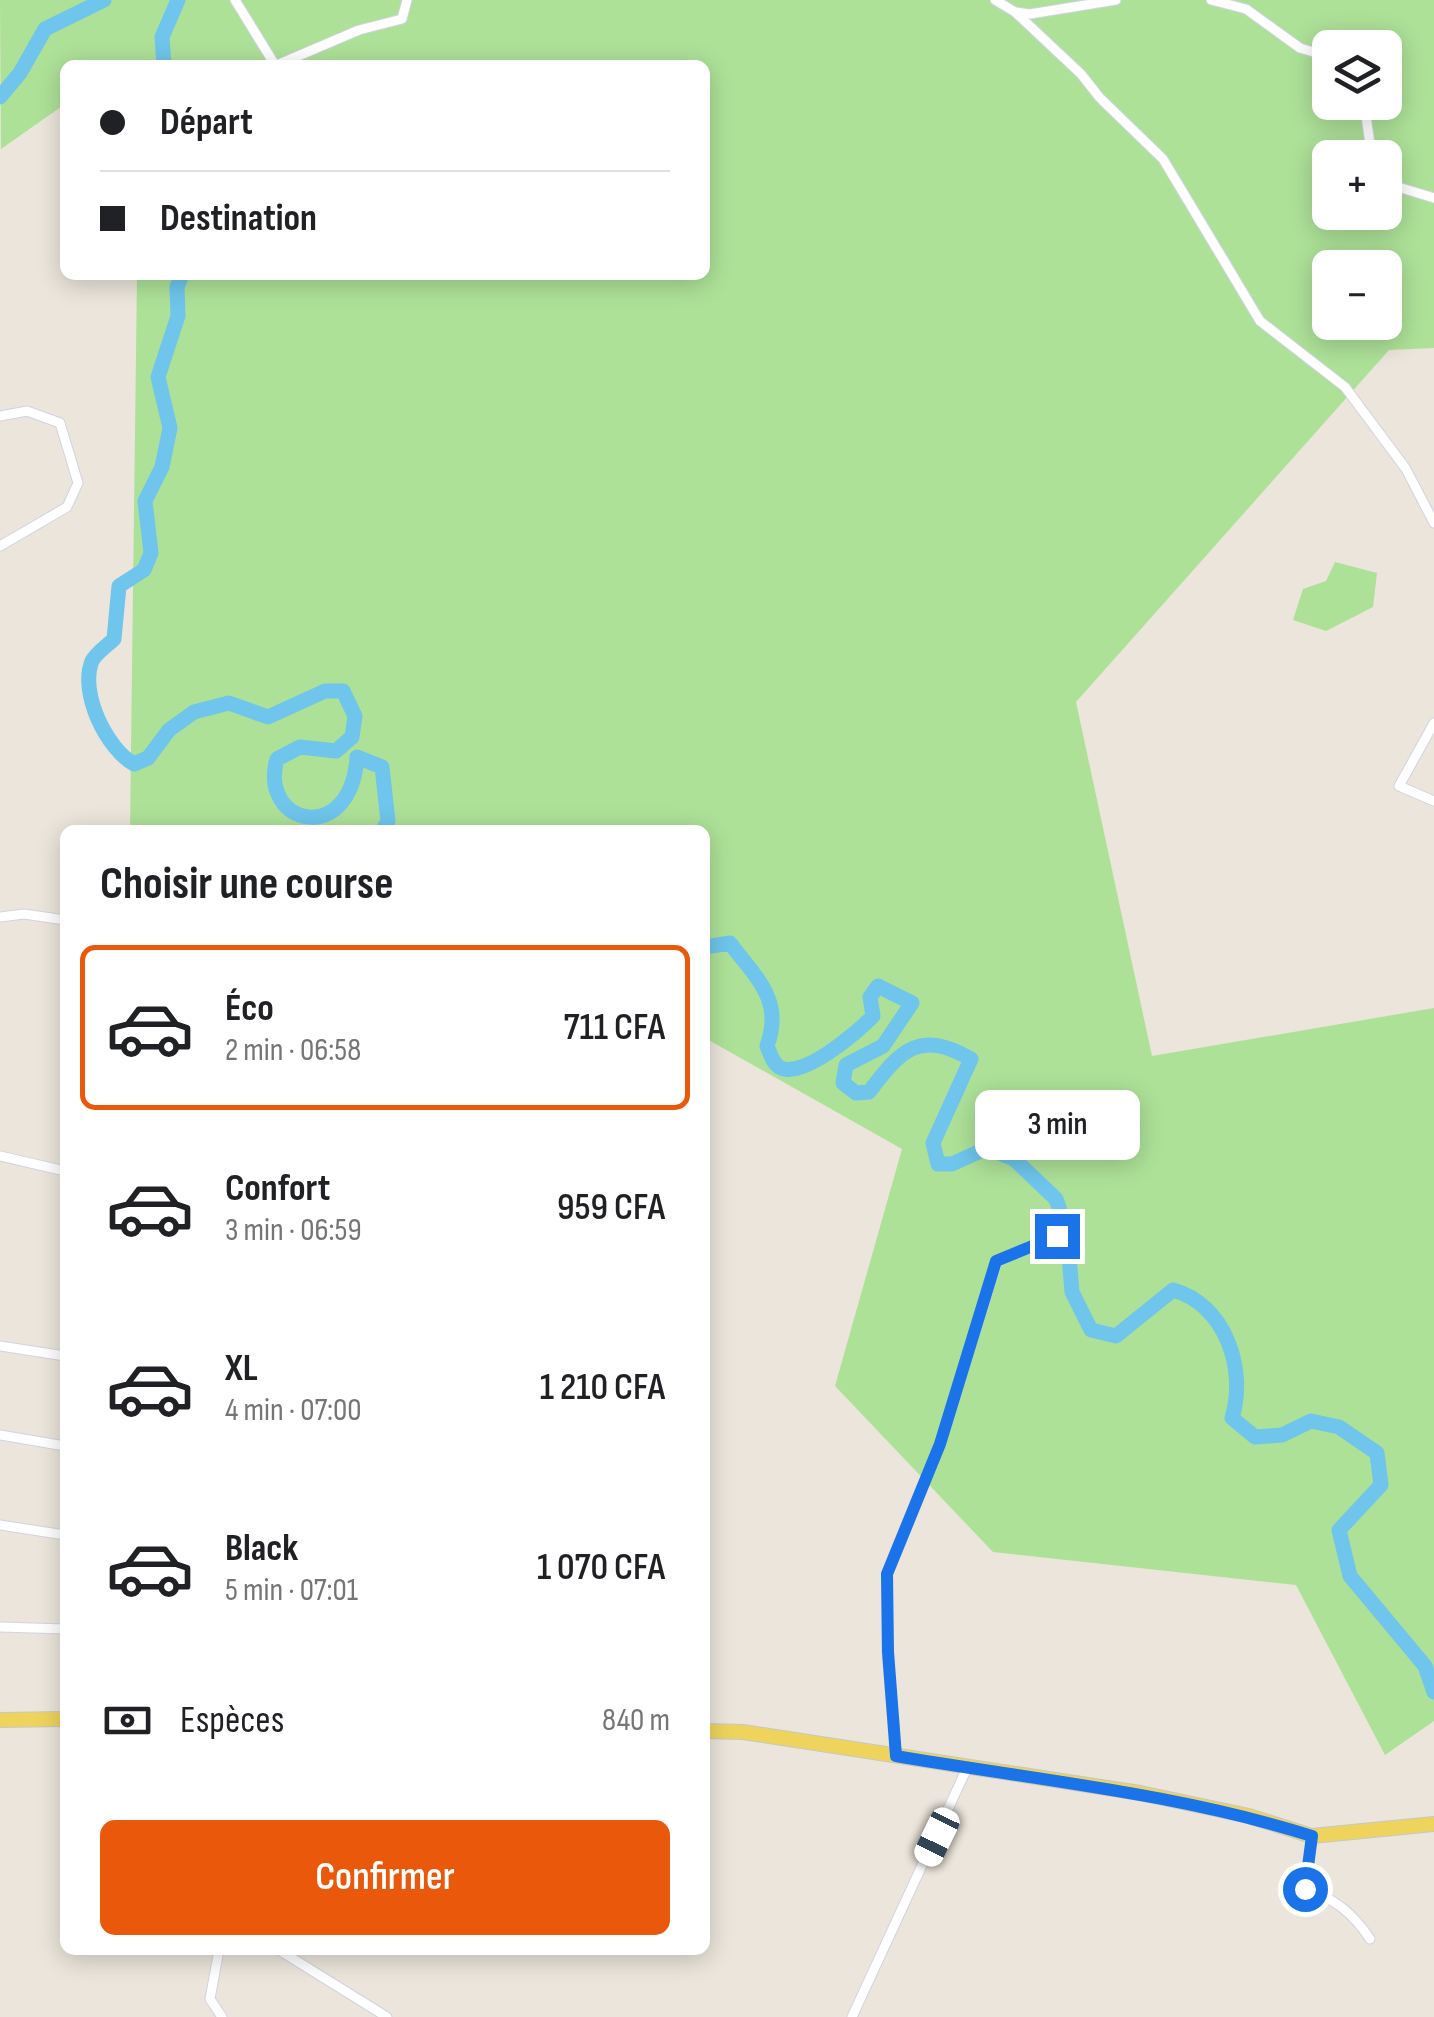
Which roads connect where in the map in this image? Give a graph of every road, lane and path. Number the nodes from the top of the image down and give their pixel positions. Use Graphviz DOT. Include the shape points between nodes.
graph roads {
  1 [pos="235,0"];
  2 [pos="407,0"];
  3 [pos="995,0"];
  4 [pos="1116,0"];
  5 [pos="1211,0"];
  6 [pos="1016,12"];
  7 [pos="1312,52"];
  8 [pos="273,60"];
  9 [pos="288,60"];
  10 [pos="1402,188"];
  11 [pos="1434,198"];
  12 [pos="0,416"];
  13 [pos="1434,523"];
  14 [pos="0,546"];
  15 [pos="1434,723"];
  16 [pos="1434,801"];
  17 [pos="0,917"];
  18 [pos="60,919"];
  19 [pos="0,1156"];
  20 [pos="60,1171"];
  21 [pos="1057,1236"];
  22 [pos="0,1346"];
  23 [pos="60,1355"];
  24 [pos="0,1435"];
  25 [pos="60,1445"];
  26 [pos="0,1525"];
  27 [pos="60,1535"];
  28 [pos="0,1627"];
  29 [pos="60,1629"];
  30 [pos="60,1719"];
  31 [pos="0,1720"];
  32 [pos="710,1731"];
  33 [pos="896,1756"];
  34 [pos="967,1768"];
  35 [pos="1430,1824"];
  36 [pos="1312,1836"];
  37 [pos="1370,1939"];
  38 [pos="218,1955"];
  39 [pos="287,1955"];
  40 [pos="222,2017"];
  41 [pos="387,2017"];
  42 [pos="852,2017"];
  1 -- 8 [label="street"];
  2 -- 9 [label="street" via="402,19"];
  3 -- 6 [label="street"];
  4 -- 6 [label="street"];
  5 -- 7 [label="street" via="1246,8"];
  6 -- 13 [label="street" via="1163,158 1254,313 1345,388 1406,470"];
  10 -- 11 [label="street"];
  12 -- 14 [label="street" via="27,411 60,423 78,483 67,507"];
  15 -- 16 [label="street" via="1399,786"];
  17 -- 18 [label="street"];
  19 -- 20 [label="street"];
  21 -- 33 [label="street" via="996,1261 940,1444 887,1574"];
  22 -- 23 [label="street"];
  24 -- 25 [label="street"];
  26 -- 27 [label="street"];
  28 -- 29 [label="street"];
  30 -- 31 [label="main road"];
  32 -- 33 [label="main road"];
  33 -- 34 [label="main road"];
  34 -- 36 [label="main road" via="1140,1793"];
  34 -- 42 [label="street"];
  35 -- 36 [label="main road"];
  36 -- 37 [label="street" via="1305,1889 1352,1914"];
  38 -- 40 [label="street" via="210,1999"];
  39 -- 41 [label="street"];
}
